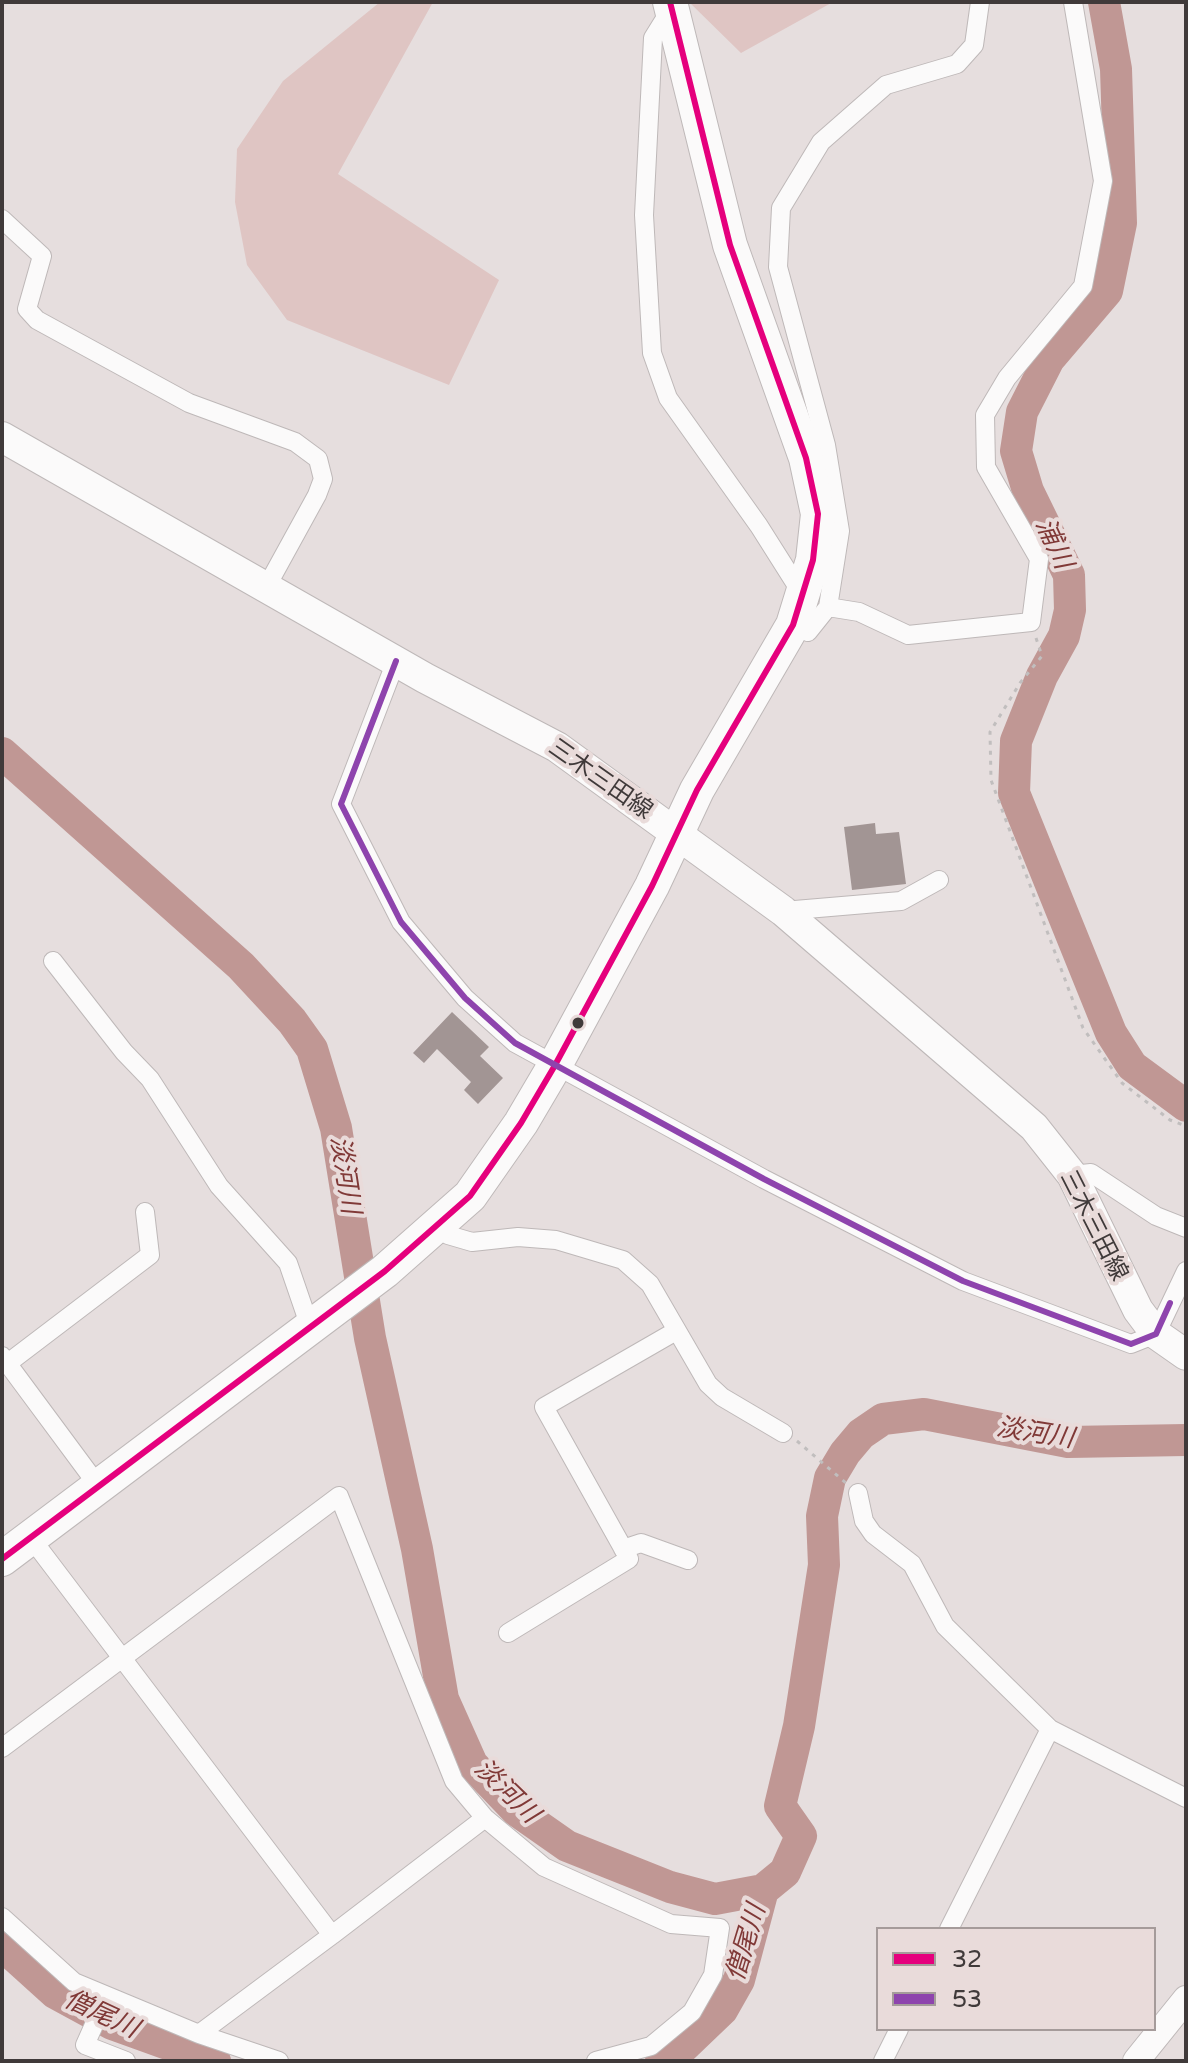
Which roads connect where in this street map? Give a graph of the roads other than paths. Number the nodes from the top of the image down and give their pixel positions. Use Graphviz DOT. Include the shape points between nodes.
graph roads {
  1 [pos="980,2"];
  2 [pos="1073,2"];
  3 [pos="671,5"];
  4 [pos="2,219"];
  5 [pos="2,437"];
  6 [pos="267,586"];
  7 [pos="808,610"];
  8 [pos="396,661"];
  9 [pos="678,835"];
  10 [pos="939,880"];
  11 [pos="783,911"];
  12 [pos="53,961"];
  13 [pos="554,1067"];
  14 [pos="1072,1175"];
  15 [pos="145,1212"];
  16 [pos="437,1226"];
  17 [pos="1186,1228"];
  18 [pos="1186,1271"];
  19 [pos="313,1325"];
  20 [pos="676,1331"];
  21 [pos="1156,1334"];
  22 [pos="1186,1355"];
  23 [pos="5,1359"];
  24 [pos="783,1433"];
  25 [pos="99,1487"];
  26 [pos="858,1493"];
  27 [pos="31,1538"];
  28 [pos="623,1549"];
  29 [pos="2,1559"];
  30 [pos="688,1560"];
  31 [pos="508,1633"];
  32 [pos="122,1659"];
  33 [pos="1050,1729"];
  34 [pos="2,1748"];
  35 [pos="1186,1798"];
  36 [pos="485,1818"];
  37 [pos="2,1917"];
  38 [pos="950,1927"];
  39 [pos="332,1935"];
  40 [pos="106,1998"];
  41 [pos="1186,1999"];
  42 [pos="898,2031"];
  43 [pos="199,2034"];
  44 [pos="126,2061"];
  45 [pos="279,2061"];
  46 [pos="596,2061"];
  47 [pos="883,2061"];
  48 [pos="1136,2061"];
  1 -- 7 [label="street" via="974,45 957,64 886,85 821,142 781,208 778,267 826,445 840,531"];
  2 -- 7 [label="street" via="1103,181 1083,286 1007,378 985,415 986,467 1039,559 1031,622 908,635 859,612"];
  3 -- 7 [label="highway" via="730,245 806,458 818,514"];
  3 -- 7 [label="street" via="653,38 644,215 652,353 668,398 759,526"];
  4 -- 6 [label="street" via="42,256 27,309 37,320 189,403 295,442 318,459 323,479 317,495"];
  5 -- 6 [label="main road, 三木三田線"];
  6 -- 8 [label="main road, 三木三田線"];
  7 -- 9 [label="highway" via="697,790"];
  8 -- 9 [label="main road, 三木三田線" via="557,747"];
  8 -- 13 [label="street" via="341,804 401,922 465,998 515,1043"];
  9 -- 11 [label="main road, 三木三田線"];
  9 -- 13 [label="highway"];
  10 -- 11 [label="street" via="901,901"];
  11 -- 14 [label="main road, 三木三田線" via="1034,1127"];
  12 -- 19 [label="street" via="150,1079 219,1186 288,1263"];
  13 -- 16 [label="highway" via="470,1196"];
  13 -- 21 [label="street" via="963,1281 1131,1344"];
  14 -- 17 [label="street" via="1091,1173 1156,1216"];
  14 -- 21 [label="main road, 三木三田線" via="1122,1283"];
  15 -- 23 [label="street" via="150,1255"];
  16 -- 19 [label="highway"];
  16 -- 20 [label="street" via="472,1242 556,1240 623,1260 650,1284"];
  18 -- 21 [label="street"];
  19 -- 25 [label="highway"];
  20 -- 24 [label="street" via="708,1384"];
  20 -- 28 [label="street" via="544,1407"];
  21 -- 22 [label="main road, 三木三田線"];
  23 -- 25 [label="street"];
  25 -- 27 [label="highway"];
  26 -- 33 [label="street" via="864,1521 912,1564 945,1626"];
  27 -- 29 [label="highway"];
  27 -- 32 [label="street"];
  28 -- 30 [label="street" via="641,1543"];
  28 -- 31 [label="street" via="629,1559"];
  32 -- 34 [label="street"];
  32 -- 36 [label="street" via="339,1496 454,1781"];
  32 -- 39 [label="street"];
  33 -- 35 [label="street"];
  33 -- 38 [label="street"];
  36 -- 39 [label="street"];
  36 -- 46 [label="street" via="544,1867 671,1924 720,1928 713,1975 692,2012 651,2046"];
  37 -- 40 [label="street" via="74,1982"];
  39 -- 43 [label="street"];
  40 -- 43 [label="street"];
  40 -- 44 [label="street" via="85,2045"];
  41 -- 48 [label="main road"];
  42 -- 47 [label="street"];
  43 -- 45 [label="street"];
}
